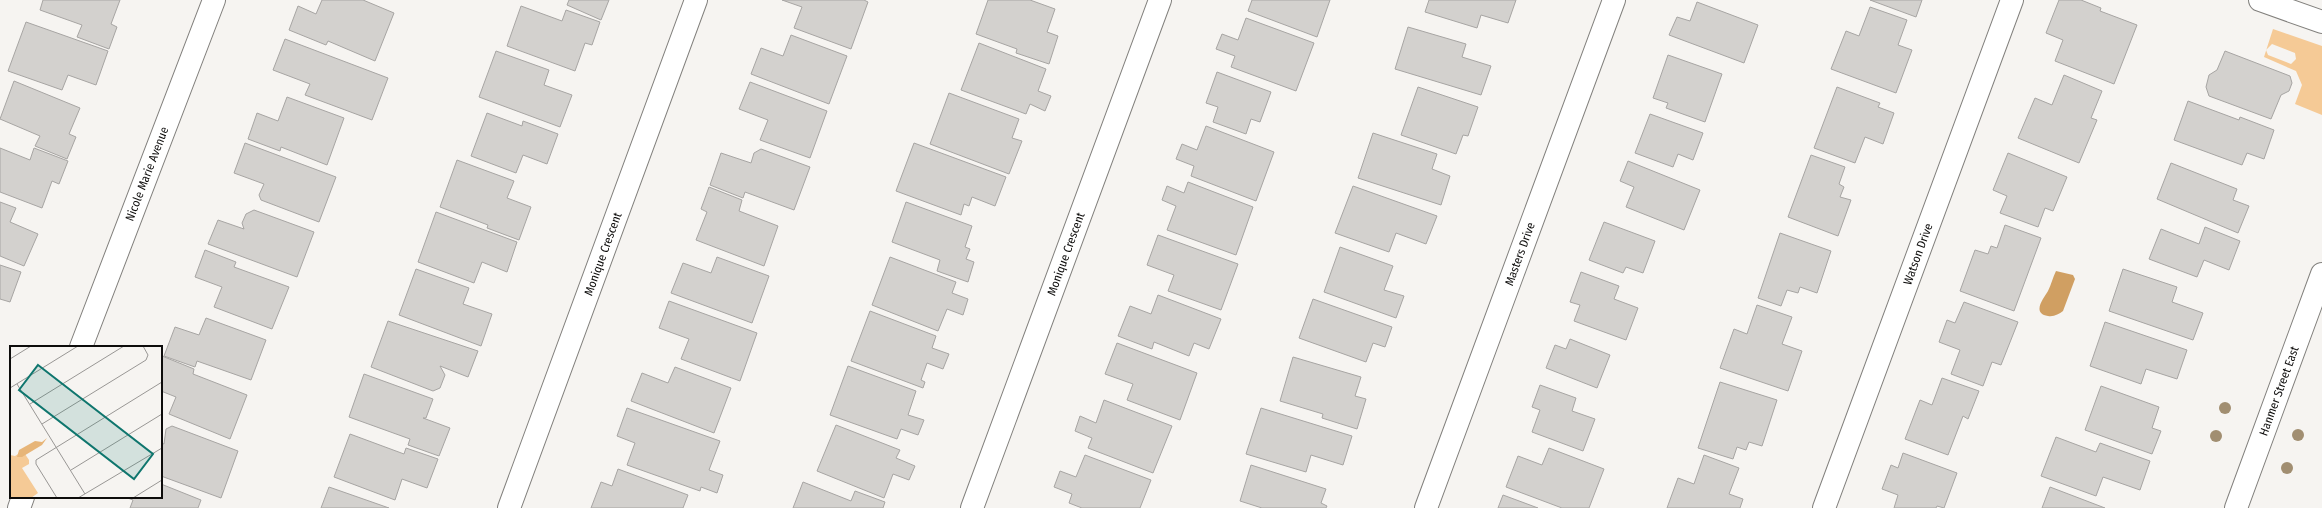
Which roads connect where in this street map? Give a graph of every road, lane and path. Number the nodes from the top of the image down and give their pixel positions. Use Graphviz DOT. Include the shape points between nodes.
graph roads {
  1 [pos="214,0"];
  2 [pos="696,0"];
  3 [pos="1160,0"];
  4 [pos="1614,0"];
  5 [pos="2012,0"];
  6 [pos="2260,0"];
  7 [pos="2322,22"];
  8 [pos="2322,274"];
  9 [pos="81,346"];
  10 [pos="23,498"];
  11 [pos="19,508"];
  12 [pos="509,508"];
  13 [pos="972,508"];
  14 [pos="1426,508"];
  15 [pos="1824,508"];
  16 [pos="2236,508"];
  1 -- 9 [label="street, Nicole Marie Avenue"];
  2 -- 12 [label="street, Monique Crescent"];
  3 -- 13 [label="street, Monique Crescent"];
  4 -- 14 [label="street, Masters Drive"];
  5 -- 15 [label="street, Watson Drive"];
  6 -- 7 [label="street"];
  8 -- 16 [label="street, Hanmer Street East"];
  10 -- 11 [label="street"];
}
